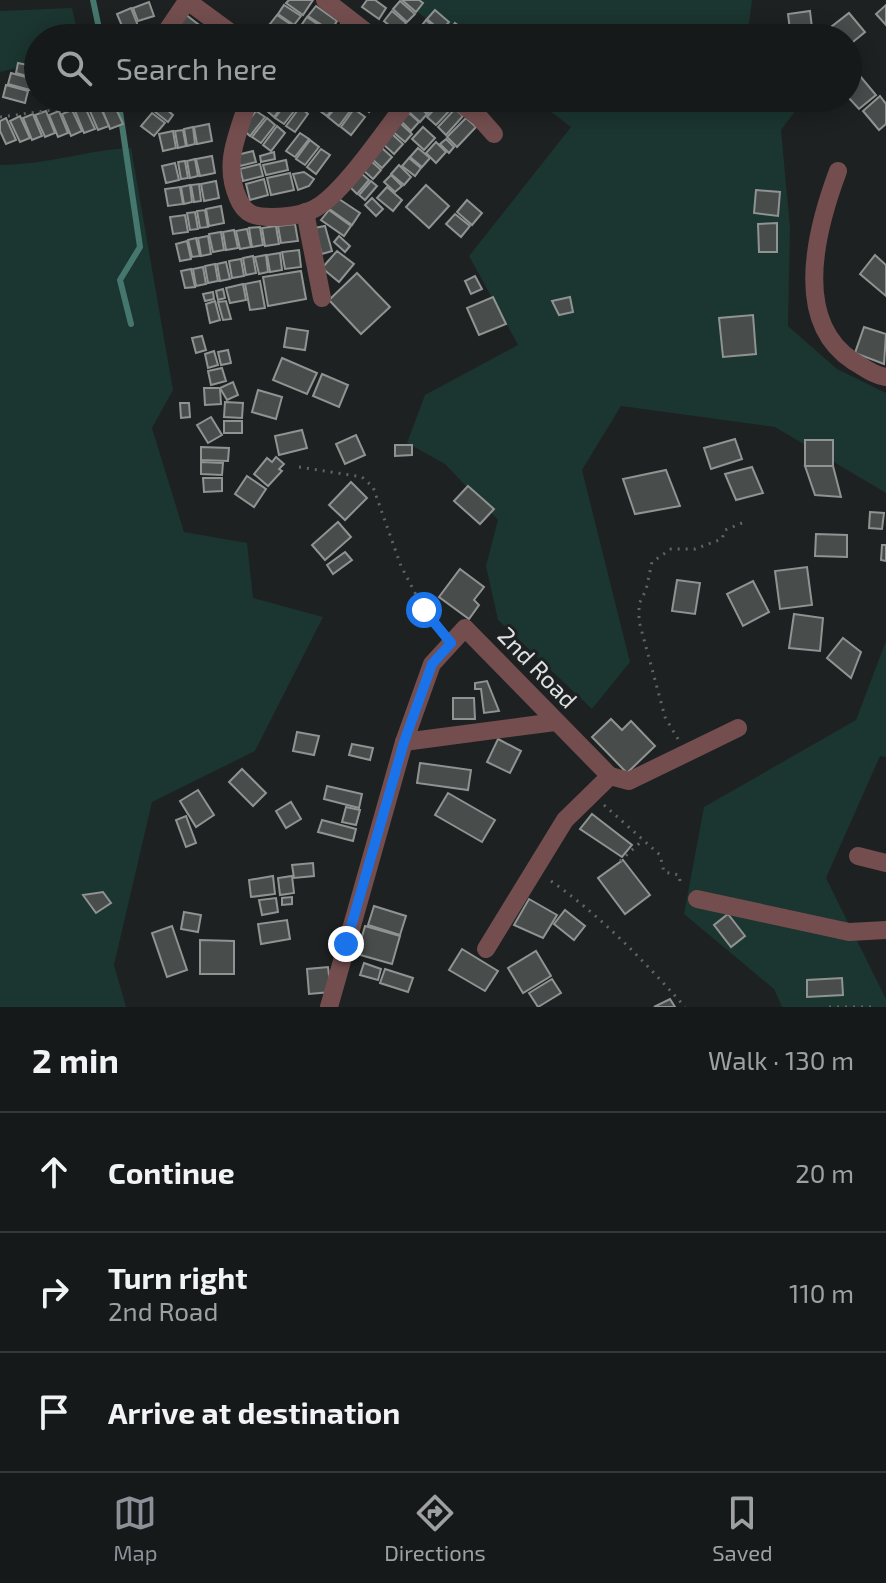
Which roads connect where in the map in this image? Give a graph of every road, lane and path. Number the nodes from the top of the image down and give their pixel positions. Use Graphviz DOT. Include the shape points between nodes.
graph roads {
  1 [pos="186,0"];
  2 [pos="325,0"];
  3 [pos="171,24"];
  4 [pos="219,24"];
  5 [pos="356,24"];
  6 [pos="37,112"];
  7 [pos="244,112"];
  8 [pos="399,112"];
  9 [pos="472,112"];
  10 [pos="0,117"];
  11 [pos="494,134"];
  12 [pos="838,171"];
  13 [pos="305,212"];
  14 [pos="322,298"];
  15 [pos="886,377"];
  16 [pos="299,467"];
  17 [pos="742,523"];
  18 [pos="451,643"];
  19 [pos="555,722"];
  20 [pos="738,728"];
  21 [pos="404,742"];
  22 [pos="684,754"];
  23 [pos="610,776"];
  24 [pos="590,794"];
  25 [pos="643,840"];
  26 [pos="858,856"];
  27 [pos="620,861"];
  28 [pos="886,863"];
  29 [pos="534,870"];
  30 [pos="697,899"];
  31 [pos="886,930"];
  32 [pos="486,949"];
  33 [pos="329,1007"];
  34 [pos="685,1007"];
  35 [pos="829,1007"];
  36 [pos="872,1007"];
  1 -- 3 [label="street"];
  1 -- 4 [label="street"];
  2 -- 5 [label="street"];
  6 -- 10 [label="path"];
  7 -- 13 [label="street" via="230,156 242,208 263,217"];
  8 -- 13 [label="street" via="350,174 320,205"];
  9 -- 11 [label="street"];
  12 -- 15 [label="street" via="816,240 816,295 837,347"];
  13 -- 14 [label="street"];
  16 -- 18 [label="path" via="362,477 373,487 409,582"];
  17 -- 22 [label="path" via="725,530 722,539 695,549 671,549 652,562 639,604 665,717"];
  18 -- 19 [label="street, 2nd Road" via="465,628"];
  18 -- 21 [label="street" via="432,664"];
  19 -- 21 [label="street"];
  19 -- 23 [label="street, 2nd Road"];
  20 -- 22 [label="street"];
  21 -- 33 [label="street"];
  22 -- 23 [label="street" via="629,781"];
  23 -- 24 [label="street"];
  24 -- 25 [label="path"];
  24 -- 29 [label="street" via="565,820"];
  25 -- 27 [label="path"];
  25 -- 30 [label="path" via="660,855 664,872 679,875 681,888"];
  26 -- 28 [label="street"];
  29 -- 32 [label="street"];
  29 -- 34 [label="path" via="583,903"];
  30 -- 31 [label="street" via="849,932"];
  35 -- 36 [label="path"];
}
